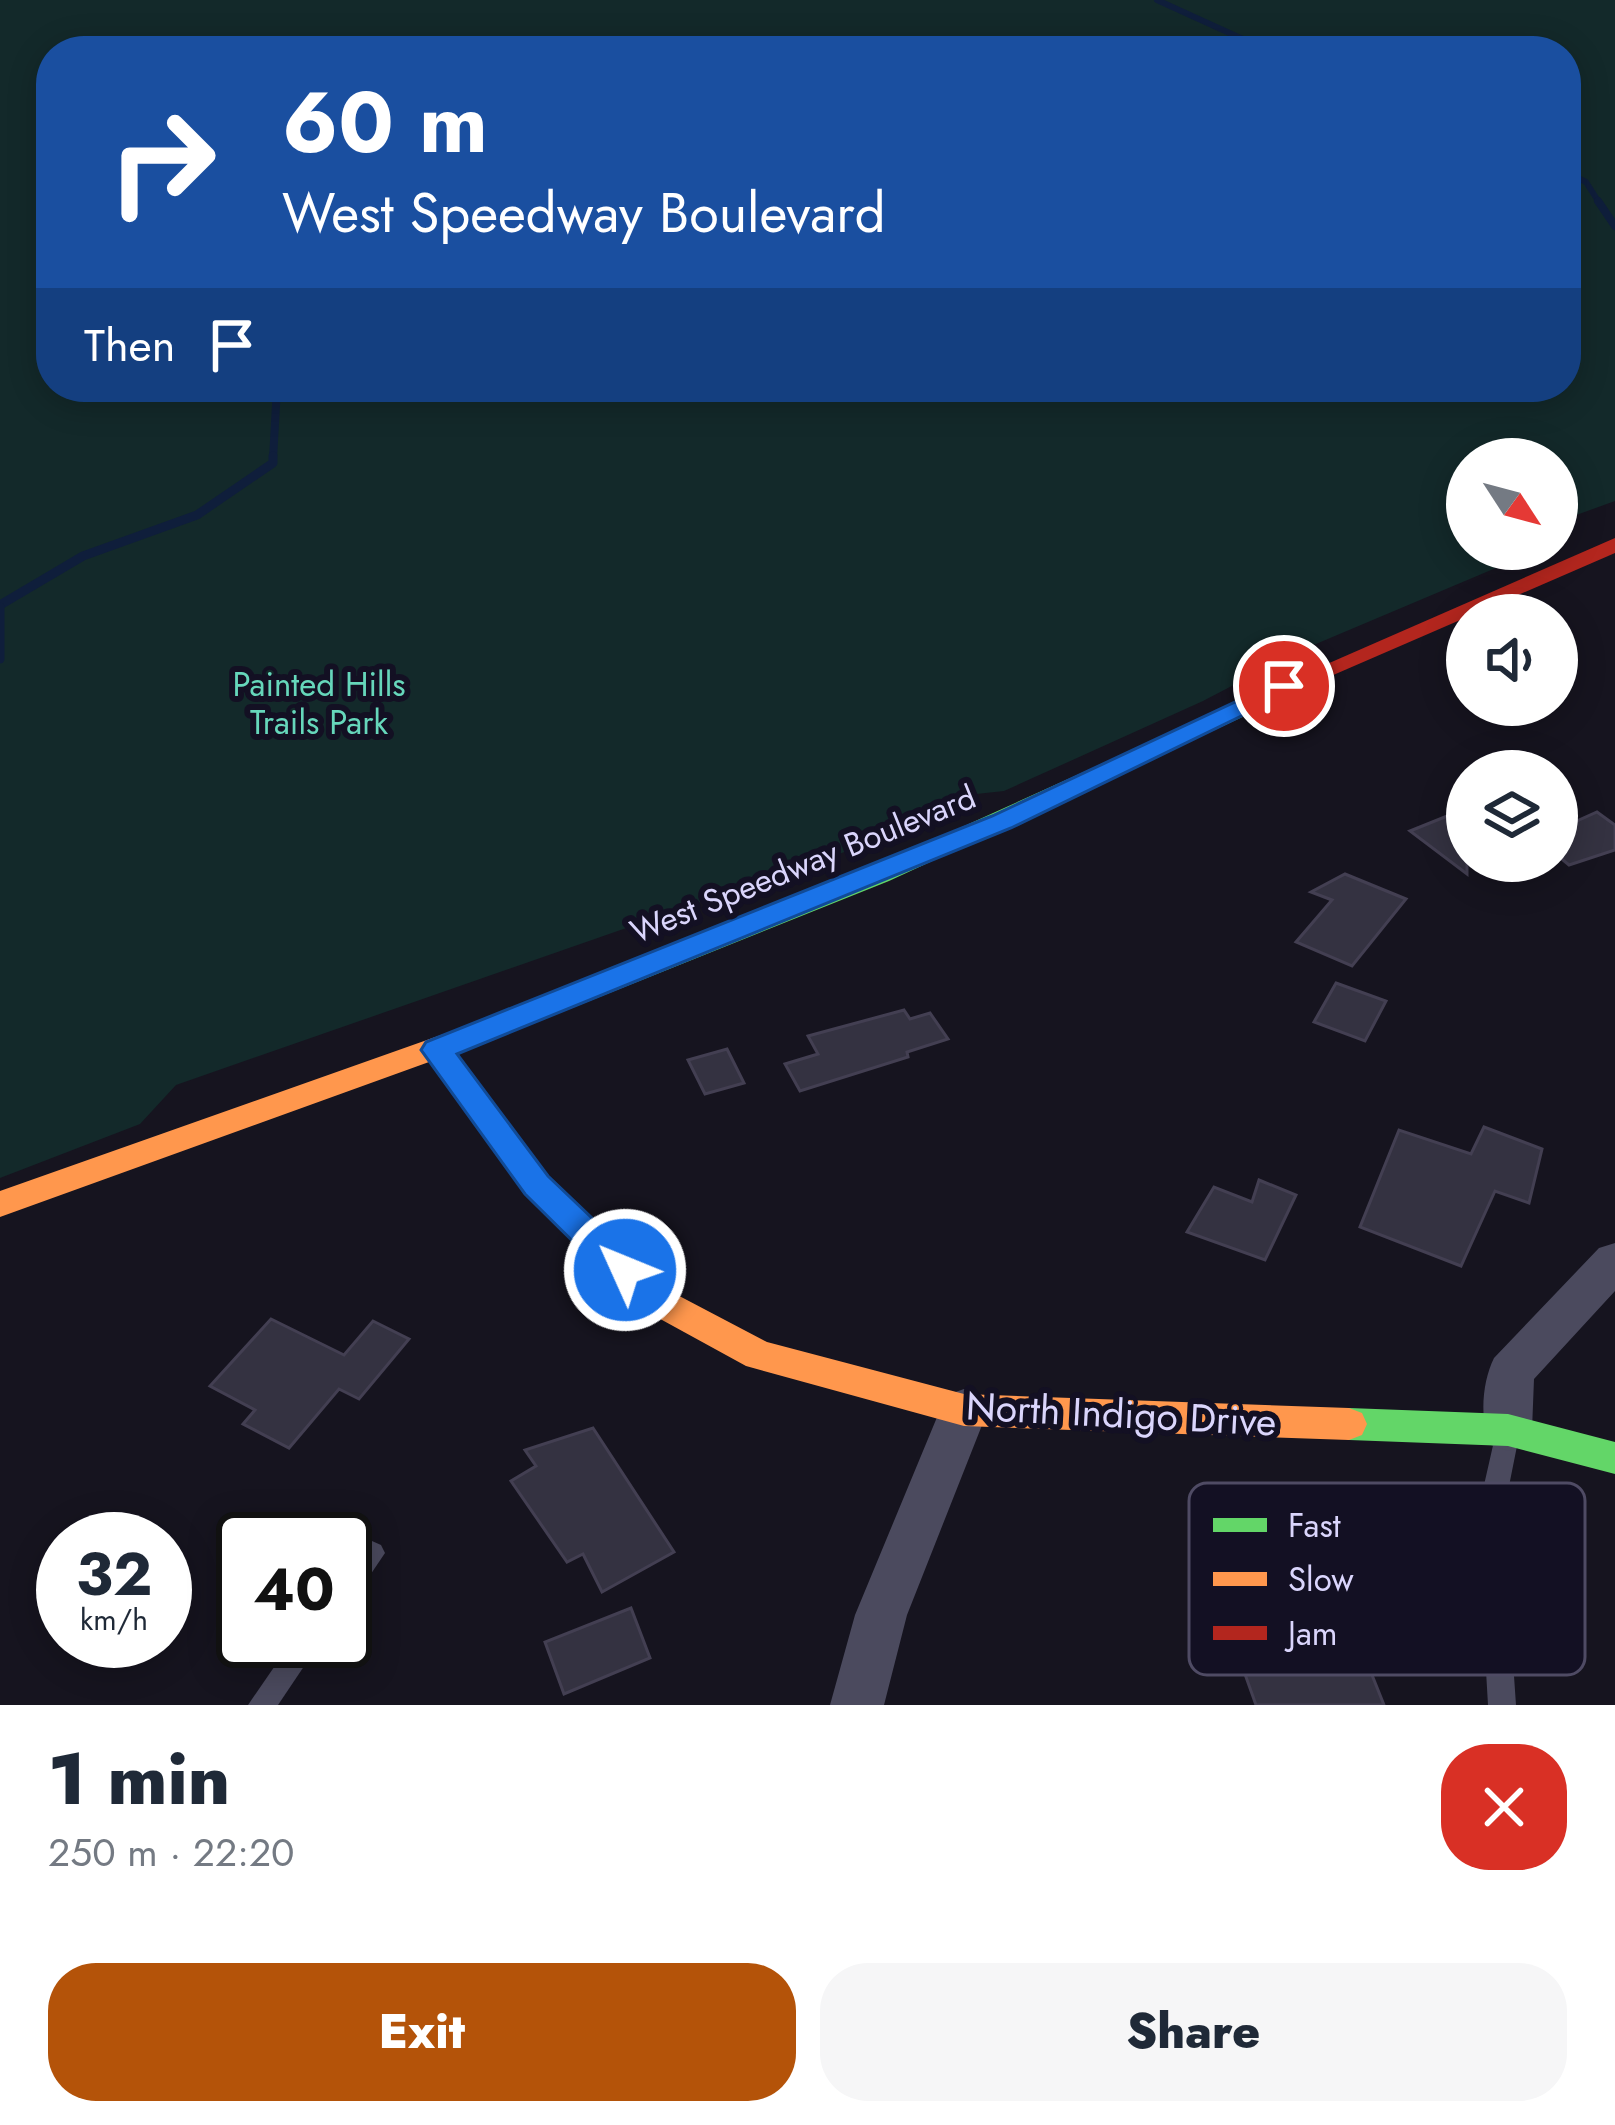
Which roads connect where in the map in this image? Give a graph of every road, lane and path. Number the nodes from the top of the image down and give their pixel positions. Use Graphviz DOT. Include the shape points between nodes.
graph roads {
  1 [pos="1615,545"];
  2 [pos="437,1050"];
  3 [pos="0,1204"];
  4 [pos="1615,1261"];
  5 [pos="964,1410"];
  6 [pos="1508,1430"];
  7 [pos="1615,1458"];
  8 [pos="1497,1483"];
  9 [pos="289,1668"];
  10 [pos="1500,1675"];
  11 [pos="262,1705"];
  12 [pos="857,1705"];
  13 [pos="1502,1705"];
  1 -- 2 [label="main road, West Speedway Boulevard" via="1324,667 980,831"];
  2 -- 3 [label="main road, West Speedway Boulevard"];
  2 -- 5 [label="main road, North Indigo Drive" via="537,1185 654,1299 759,1355"];
  4 -- 6 [label="street" via="1511,1372"];
  5 -- 6 [label="main road, North Indigo Drive"];
  5 -- 12 [label="street" via="881,1616"];
  6 -- 7 [label="main road, North Indigo Drive"];
  6 -- 8 [label="lane"];
  9 -- 11 [label="lane"];
  10 -- 13 [label="lane"];
}
